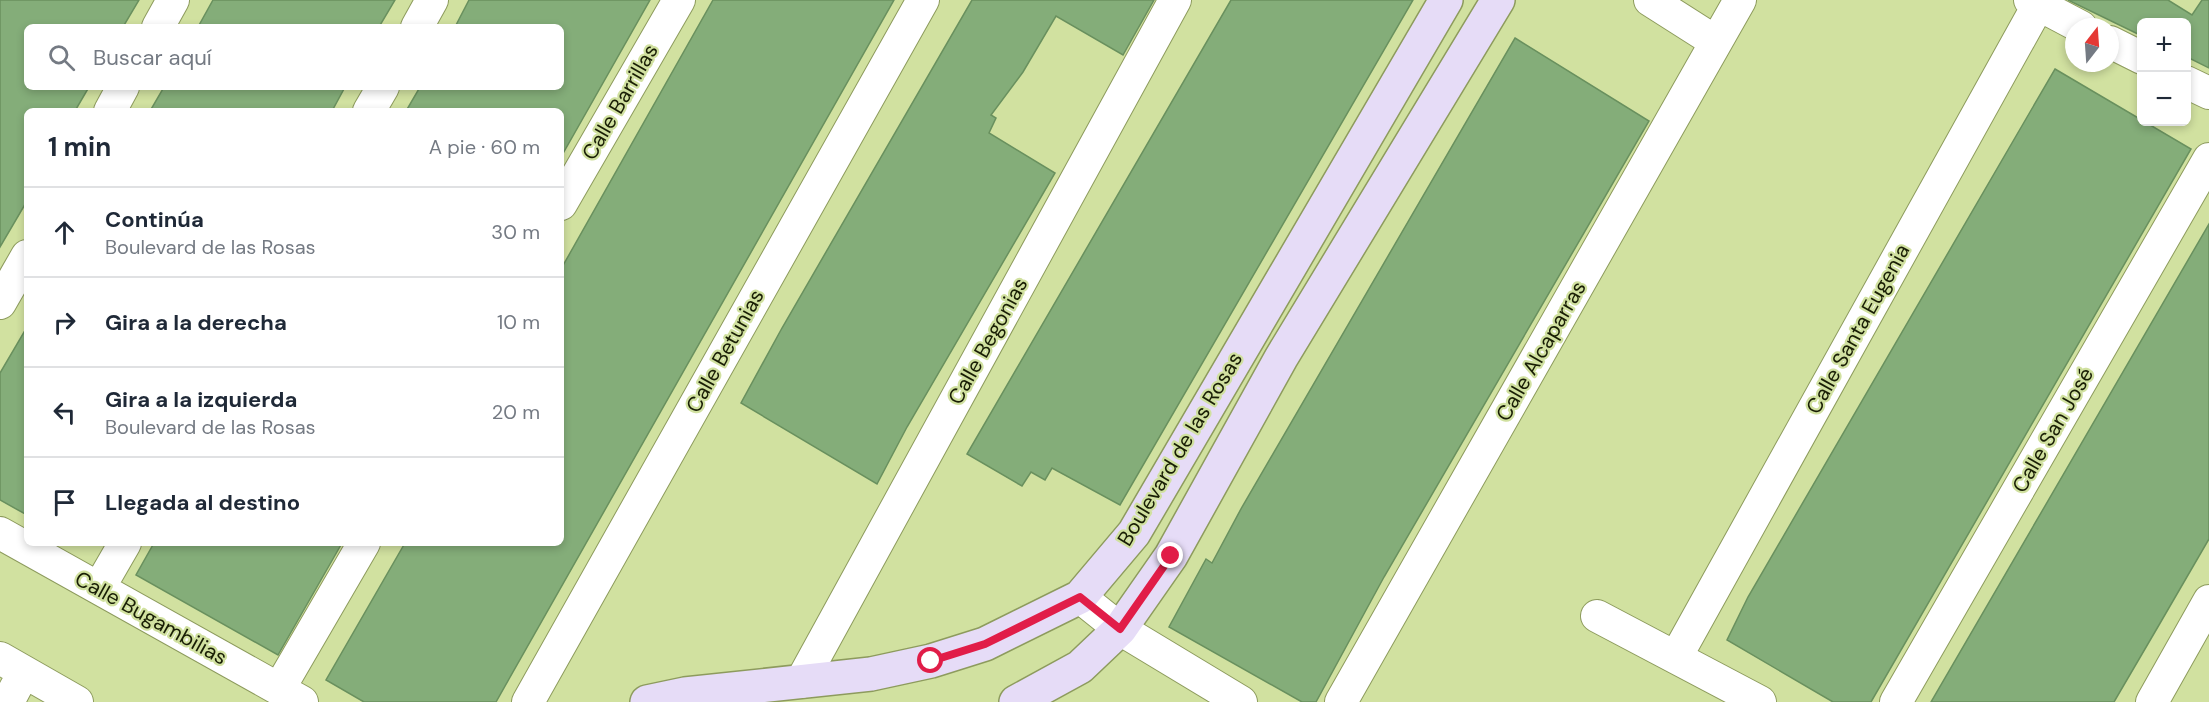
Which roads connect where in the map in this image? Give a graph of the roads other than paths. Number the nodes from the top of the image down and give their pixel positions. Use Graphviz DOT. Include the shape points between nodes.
graph roads {
  1 [pos="173,0"];
  2 [pos="432,0"];
  3 [pos="679,0"];
  4 [pos="923,0"];
  5 [pos="1175,0"];
  6 [pos="1446,0"];
  7 [pos="1498,0"];
  8 [pos="1650,0"];
  9 [pos="1740,0"];
  10 [pos="2036,2"];
  11 [pos="2065,18"];
  12 [pos="160,24"];
  13 [pos="419,24"];
  14 [pos="1716,42"];
  15 [pos="2119,46"];
  16 [pos="2137,56"];
  17 [pos="2191,84"];
  18 [pos="121,90"];
  19 [pos="381,90"];
  20 [pos="2209,93"];
  21 [pos="112,108"];
  22 [pos="371,108"];
  23 [pos="2209,159"];
  24 [pos="564,199"];
  25 [pos="24,261"];
  26 [pos="0,303"];
  27 [pos="0,533"];
  28 [pos="122,546"];
  29 [pos="363,546"];
  30 [pos="99,588"];
  31 [pos="1080,597"];
  32 [pos="2209,601"];
  33 [pos="1598,616"];
  34 [pos="1120,629"];
  35 [pos="1676,657"];
  36 [pos="12,665"];
  37 [pos="801,682"];
  38 [pos="291,696"];
  39 [pos="8,702"];
  40 [pos="77,702"];
  41 [pos="528,702"];
  42 [pos="647,702"];
  43 [pos="1016,702"];
  44 [pos="1241,702"];
  45 [pos="1341,702"];
  46 [pos="1760,702"];
  47 [pos="1896,702"];
  48 [pos="2152,702"];
  1 -- 12 [label="street"];
  2 -- 13 [label="street"];
  3 -- 24 [label="street, Calle Barrillas"];
  4 -- 41 [label="street, Calle Betunias"];
  5 -- 37 [label="street, Calle Begonias"];
  6 -- 31 [label="street, Boulevard de las Rosas" via="1134,532"];
  7 -- 34 [label="street, Boulevard de las Rosas" via="1281,358 1171,556"];
  8 -- 14 [label="street"];
  9 -- 14 [label="street, Calle Alcaparras"];
  10 -- 11 [label="street"];
  10 -- 35 [label="street, Calle Santa Eugenia"];
  14 -- 45 [label="street, Calle Alcaparras"];
  15 -- 16 [label="street"];
  17 -- 20 [label="street"];
  18 -- 21 [label="street"];
  19 -- 22 [label="street"];
  23 -- 47 [label="street, Calle San José"];
  25 -- 26 [label="street"];
  27 -- 30 [label="street, Calle Bugambilias"];
  28 -- 30 [label="street"];
  29 -- 38 [label="street"];
  30 -- 38 [label="street, Calle Bugambilias"];
  31 -- 34 [label="street"];
  31 -- 37 [label="street, Boulevard de las Rosas" via="985,644 931,661 871,674"];
  32 -- 48 [label="street"];
  33 -- 35 [label="street"];
  34 -- 43 [label="street, Boulevard de las Rosas" via="1080,667"];
  34 -- 44 [label="street"];
  35 -- 46 [label="street"];
  36 -- 39 [label="street"];
  36 -- 40 [label="street"];
  37 -- 42 [label="street, Boulevard de las Rosas" via="685,694"];
}
